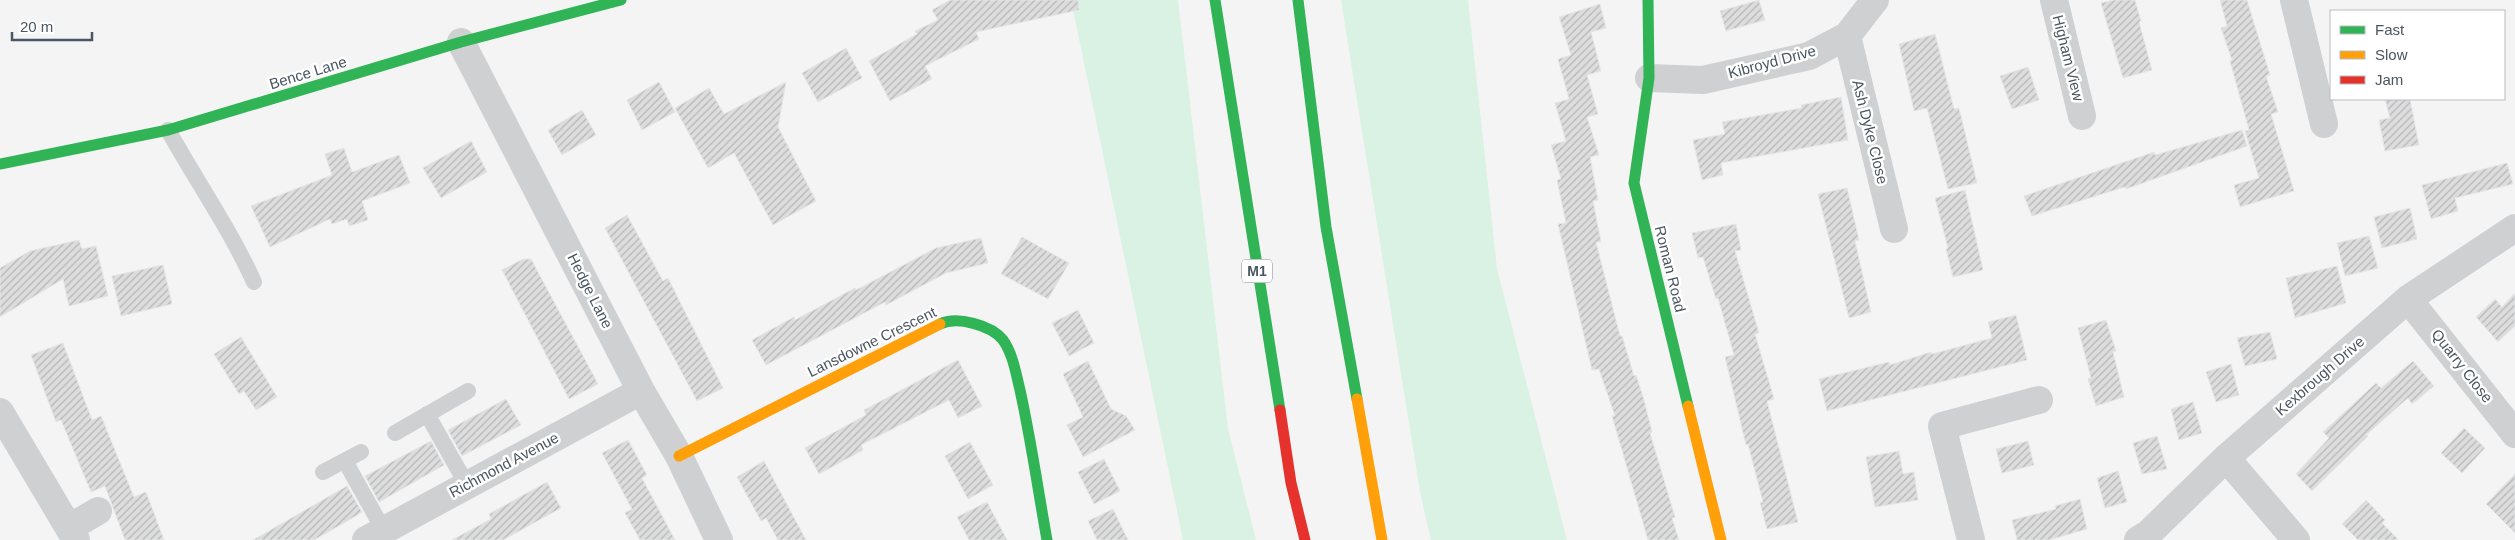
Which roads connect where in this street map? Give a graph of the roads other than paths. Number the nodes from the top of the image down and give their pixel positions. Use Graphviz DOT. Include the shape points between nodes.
graph roads {
  1 [pos="622,0"];
  2 [pos="1215,0"];
  3 [pos="1298,0"];
  4 [pos="1648,0"];
  5 [pos="1876,0"];
  6 [pos="2054,0"];
  7 [pos="2294,0"];
  8 [pos="1847,36"];
  9 [pos="461,42"];
  10 [pos="1649,78"];
  11 [pos="2082,116"];
  12 [pos="2324,124"];
  13 [pos="168,130"];
  14 [pos="0,164"];
  15 [pos="2515,228"];
  16 [pos="1894,229"];
  17 [pos="254,282"];
  18 [pos="2408,299"];
  19 [pos="468,391"];
  20 [pos="641,391"];
  21 [pos="2039,400"];
  22 [pos="0,412"];
  23 [pos="427,414"];
  24 [pos="395,433"];
  25 [pos="2515,434"];
  26 [pos="361,452"];
  27 [pos="679,456"];
  28 [pos="2226,458"];
  29 [pos="345,461"];
  30 [pos="323,472"];
  31 [pos="466,485"];
  32 [pos="98,512"];
  33 [pos="73,534"];
  34 [pos="375,535"];
  35 [pos="719,540"];
  36 [pos="1047,540"];
  37 [pos="1304,540"];
  38 [pos="1382,540"];
  39 [pos="1721,540"];
  40 [pos="1971,540"];
  41 [pos="2138,540"];
  42 [pos="2296,540"];
  1 -- 9 [label="main road, Bence Lane"];
  2 -- 37 [label="main road, M1" via="1291,482"];
  3 -- 38 [label="main road" via="1326,227"];
  4 -- 10 [label="main road, Roman Road"];
  5 -- 8 [label="street, Kibroyd Drive"];
  6 -- 11 [label="street, Higham View"];
  7 -- 12 [label="street"];
  8 -- 10 [label="street, Kibroyd Drive" via="1809,56 1703,80"];
  8 -- 16 [label="street, Ash Dyke Close"];
  9 -- 13 [label="main road, Bence Lane"];
  9 -- 20 [label="street, Hedge Lane"];
  10 -- 39 [label="main road, Roman Road" via="1634,183"];
  13 -- 14 [label="main road, Bence Lane"];
  13 -- 17 [label="lane" via="229,230"];
  15 -- 18 [label="street, Kexbrough Drive"];
  18 -- 25 [label="street, Quarry Close"];
  18 -- 28 [label="street, Kexbrough Drive"];
  19 -- 23 [label="lane"];
  20 -- 27 [label="street, Hedge Lane"];
  20 -- 31 [label="street, Richmond Avenue"];
  21 -- 40 [label="street" via="1942,426"];
  22 -- 33 [label="street"];
  23 -- 24 [label="lane"];
  23 -- 31 [label="lane"];
  26 -- 29 [label="lane"];
  27 -- 35 [label="street, Hedge Lane"];
  27 -- 36 [label="main road, Lansdowne Crescent" via="946,321 981,324 1004,341 1015,368"];
  28 -- 41 [label="street, Kexbrough Drive"];
  28 -- 42 [label="street"];
  29 -- 30 [label="lane"];
  29 -- 34 [label="lane"];
  31 -- 34 [label="street, Richmond Avenue"];
  32 -- 33 [label="street"];
}
